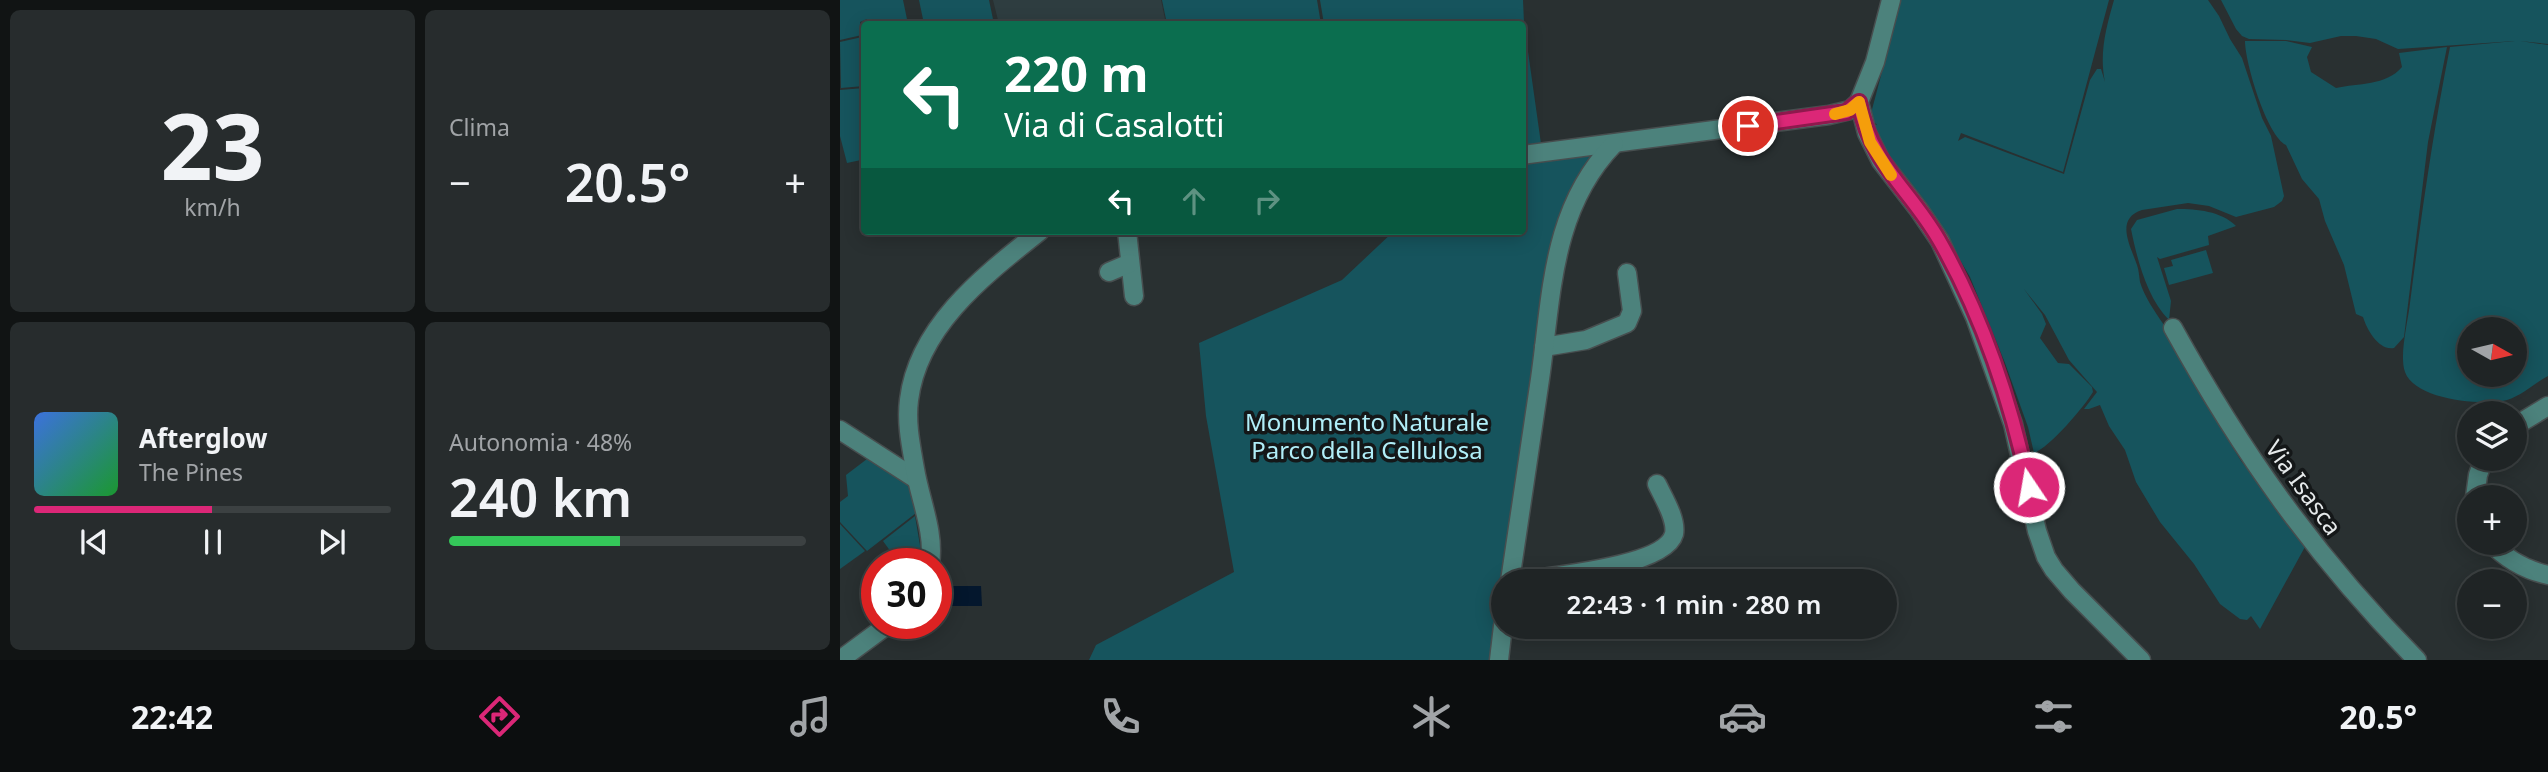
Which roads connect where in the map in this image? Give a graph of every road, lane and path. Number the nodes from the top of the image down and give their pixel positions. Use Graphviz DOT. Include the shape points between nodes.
graph roads {
  1 [pos="1891,0"];
  2 [pos="1859,102"];
  3 [pos="1614,144"];
  4 [pos="1526,155"];
  5 [pos="1035,235"];
  6 [pos="1127,235"];
  7 [pos="1130,263"];
  8 [pos="1109,272"];
  9 [pos="1627,273"];
  10 [pos="1134,296"];
  11 [pos="2173,328"];
  12 [pos="1544,347"];
  13 [pos="2548,406"];
  14 [pos="2527,419"];
  15 [pos="840,430"];
  16 [pos="916,479"];
  17 [pos="1657,484"];
  18 [pos="930,548"];
  19 [pos="2506,555"];
  20 [pos="1512,569"];
  21 [pos="1607,569"];
  22 [pos="2548,576"];
  23 [pos="868,639"];
  24 [pos="1501,639"];
  25 [pos="840,660"];
  26 [pos="1499,660"];
  27 [pos="2141,660"];
  28 [pos="2417,660"];
  1 -- 2 [label="street"];
  2 -- 3 [label="street" via="1850,110 1829,115"];
  2 -- 27 [label="street" via="1870,142 1933,230 1975,317 2014,424 2046,557 2072,592"];
  3 -- 4 [label="street"];
  3 -- 12 [label="street" via="1591,170 1562,230"];
  5 -- 16 [label="street" via="967,292 925,352 909,401"];
  6 -- 7 [label="street"];
  7 -- 8 [label="street"];
  7 -- 10 [label="street"];
  9 -- 12 [label="street" via="1632,311 1628,323 1586,340"];
  11 -- 28 [label="street, Via Isasca" via="2274,493 2359,598"];
  12 -- 20 [label="street"];
  13 -- 14 [label="street"];
  15 -- 16 [label="street"];
  16 -- 18 [label="street"];
  17 -- 21 [label="street" via="1674,525 1673,537 1636,559"];
  19 -- 22 [label="street" via="2529,571"];
  23 -- 25 [label="street"];
  24 -- 26 [label="street"];
}
